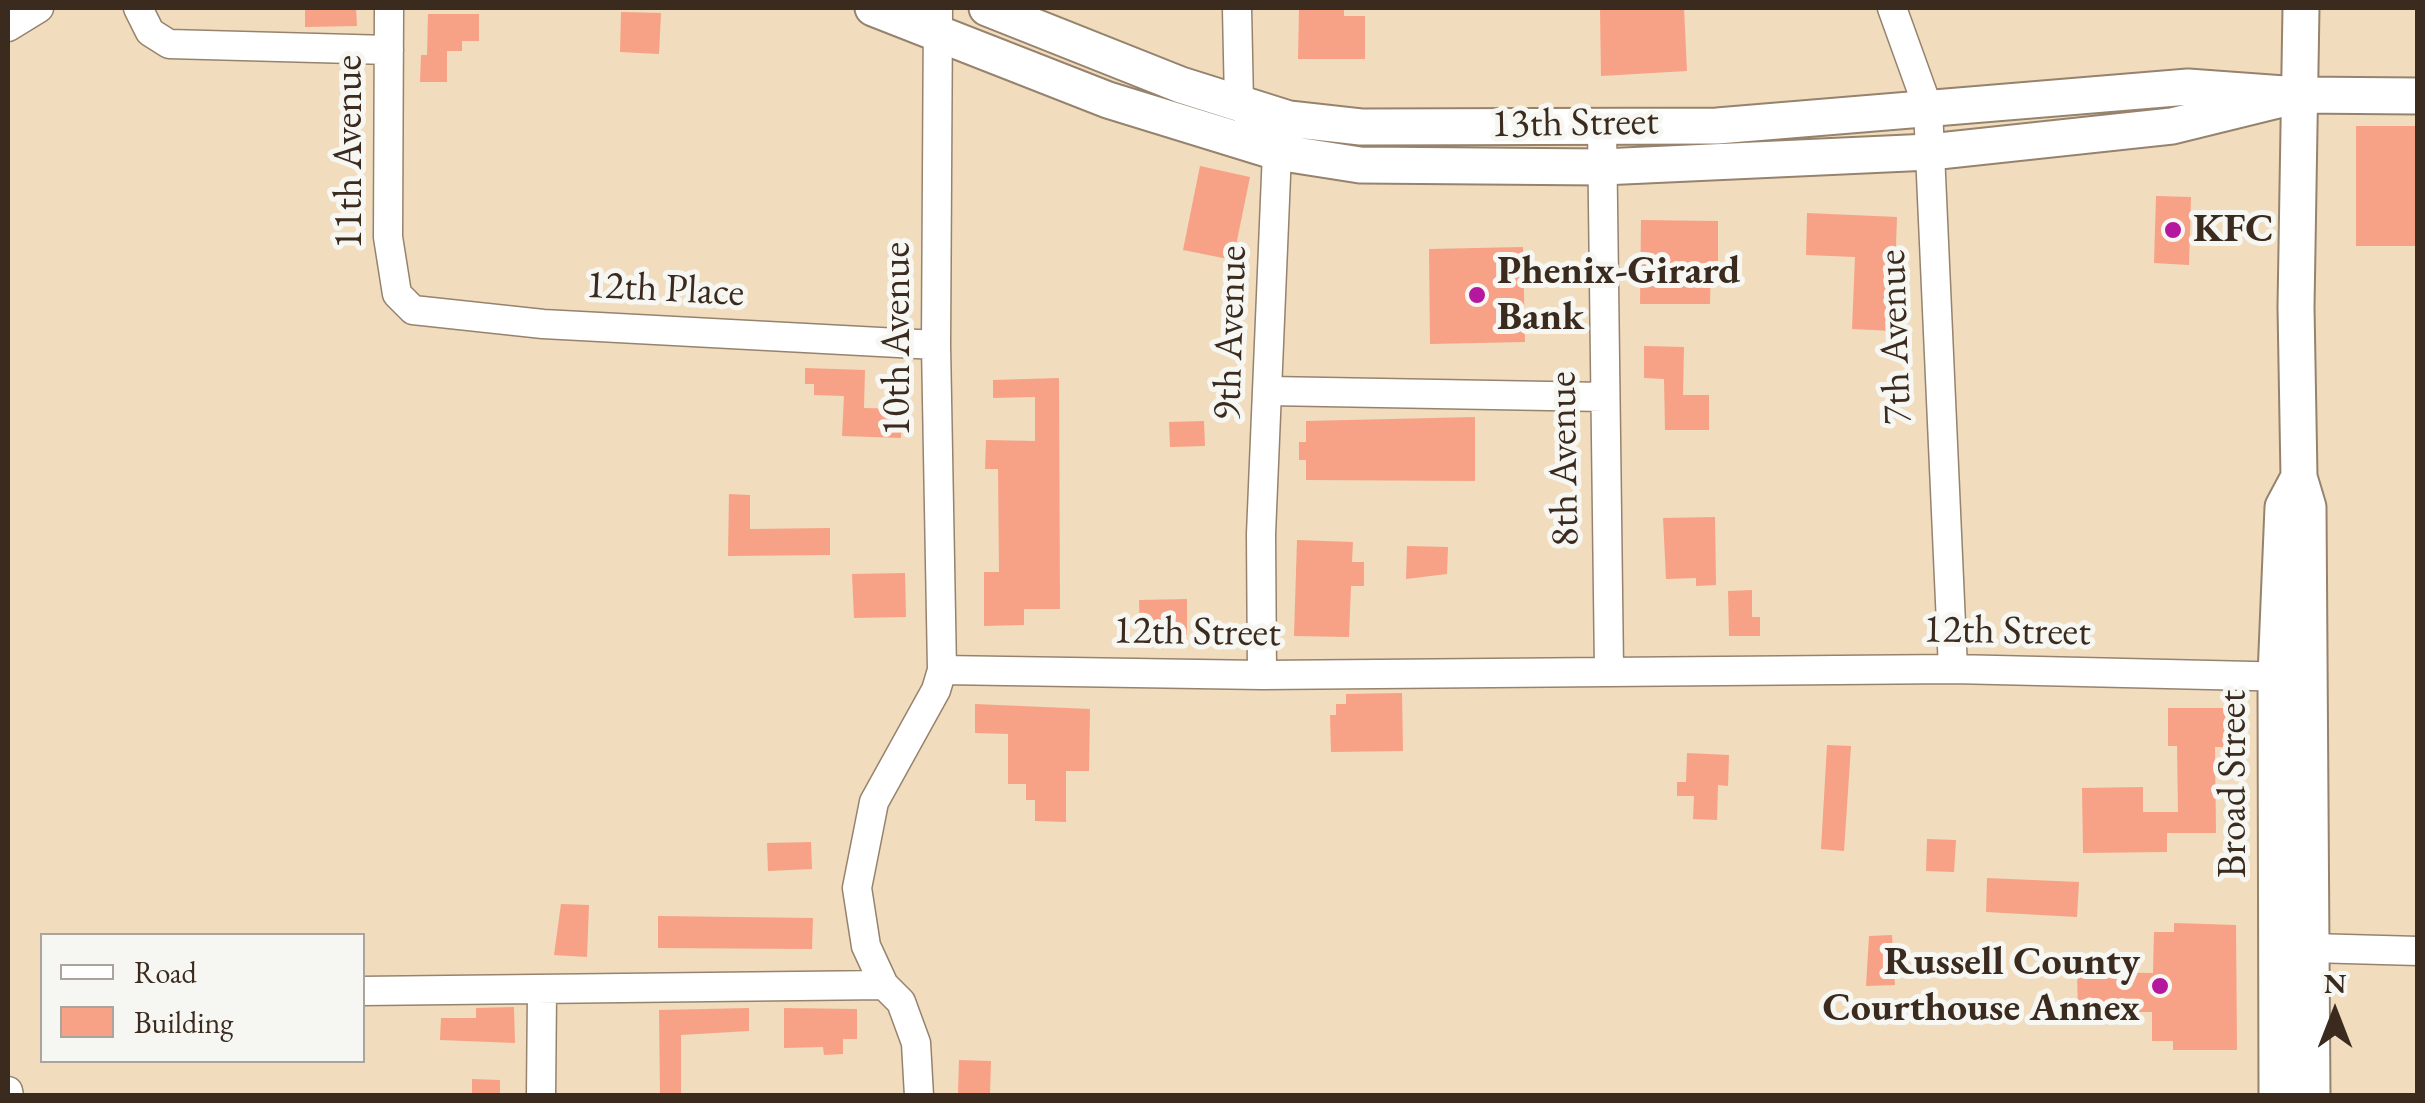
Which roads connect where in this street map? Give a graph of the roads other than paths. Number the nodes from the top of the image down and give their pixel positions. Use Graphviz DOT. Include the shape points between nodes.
graph roads {
  1 [pos="38,8"];
  2 [pos="138,8"];
  3 [pos="389,8"];
  4 [pos="874,8"];
  5 [pos="987,8"];
  6 [pos="1237,8"];
  7 [pos="1892,8"];
  8 [pos="2301,8"];
  9 [pos="938,20"];
  10 [pos="8,27"];
  11 [pos="389,50"];
  12 [pos="2298,95"];
  13 [pos="2418,96"];
  14 [pos="1238,103"];
  15 [pos="1928,108"];
  16 [pos="1602,127"];
  17 [pos="1276,152"];
  18 [pos="1930,152"];
  19 [pos="1602,168"];
  20 [pos="398,294"];
  21 [pos="936,345"];
  22 [pos="1269,391"];
  23 [pos="1604,397"];
  24 [pos="1953,669"];
  25 [pos="942,670"];
  26 [pos="1608,670"];
  27 [pos="1262,676"];
  28 [pos="2293,676"];
  29 [pos="2311,948"];
  30 [pos="2418,951"];
  31 [pos="884,985"];
  32 [pos="365,991"];
  33 [pos="542,992"];
  34 [pos="541,1096"];
  35 [pos="919,1096"];
  36 [pos="2278,1096"];
  37 [pos="2312,1096"];
  1 -- 10 [label="street"];
  2 -- 11 [label="street" via="150,32 169,44"];
  3 -- 11 [label="street, 11th Avenue"];
  4 -- 9 [label="main road, 13th Street"];
  5 -- 14 [label="main road, 13th Street"];
  6 -- 14 [label="street"];
  7 -- 15 [label="street, 7th Avenue"];
  8 -- 12 [label="main road, Broad Street"];
  9 -- 17 [label="main road, 13th Street" via="1108,100"];
  9 -- 21 [label="street, 10th Avenue"];
  11 -- 20 [label="street, 11th Avenue" via="388,238"];
  12 -- 13 [label="main road, 13th Street"];
  12 -- 15 [label="main road, 13th Street" via="2188,87"];
  12 -- 18 [label="main road, 13th Street" via="2172,126"];
  12 -- 28 [label="main road, Broad Street" via="2299,477 2282,507"];
  14 -- 16 [label="main road, 13th Street" via="1361,127"];
  14 -- 17 [label="street"];
  15 -- 16 [label="main road, 13th Street" via="1825,120"];
  15 -- 18 [label="street, 7th Avenue"];
  16 -- 19 [label="street, 8th Avenue"];
  17 -- 19 [label="main road, 13th Street" via="1360,165"];
  17 -- 22 [label="street, 9th Avenue"];
  18 -- 19 [label="main road, 13th Street"];
  18 -- 24 [label="street, 7th Avenue"];
  19 -- 23 [label="street, 8th Avenue"];
  20 -- 21 [label="street, 12th Place" via="413,310 543,324"];
  21 -- 25 [label="street, 10th Avenue"];
  22 -- 23 [label="street"];
  22 -- 27 [label="street, 9th Avenue"];
  23 -- 26 [label="street, 8th Avenue"];
  24 -- 26 [label="street, 12th Street"];
  24 -- 28 [label="street, 12th Street"];
  25 -- 27 [label="street, 12th Street"];
  25 -- 31 [label="street" via="874,802 863,844 860,926"];
  26 -- 27 [label="street, 12th Street"];
  28 -- 29 [label="main road, Broad Street"];
  28 -- 36 [label="main road, Broad Street"];
  29 -- 30 [label="street"];
  29 -- 37 [label="main road, Broad Street"];
  31 -- 33 [label="street"];
  31 -- 35 [label="street" via="900,1002 916,1043"];
  32 -- 33 [label="street"];
  33 -- 34 [label="street"];
}
